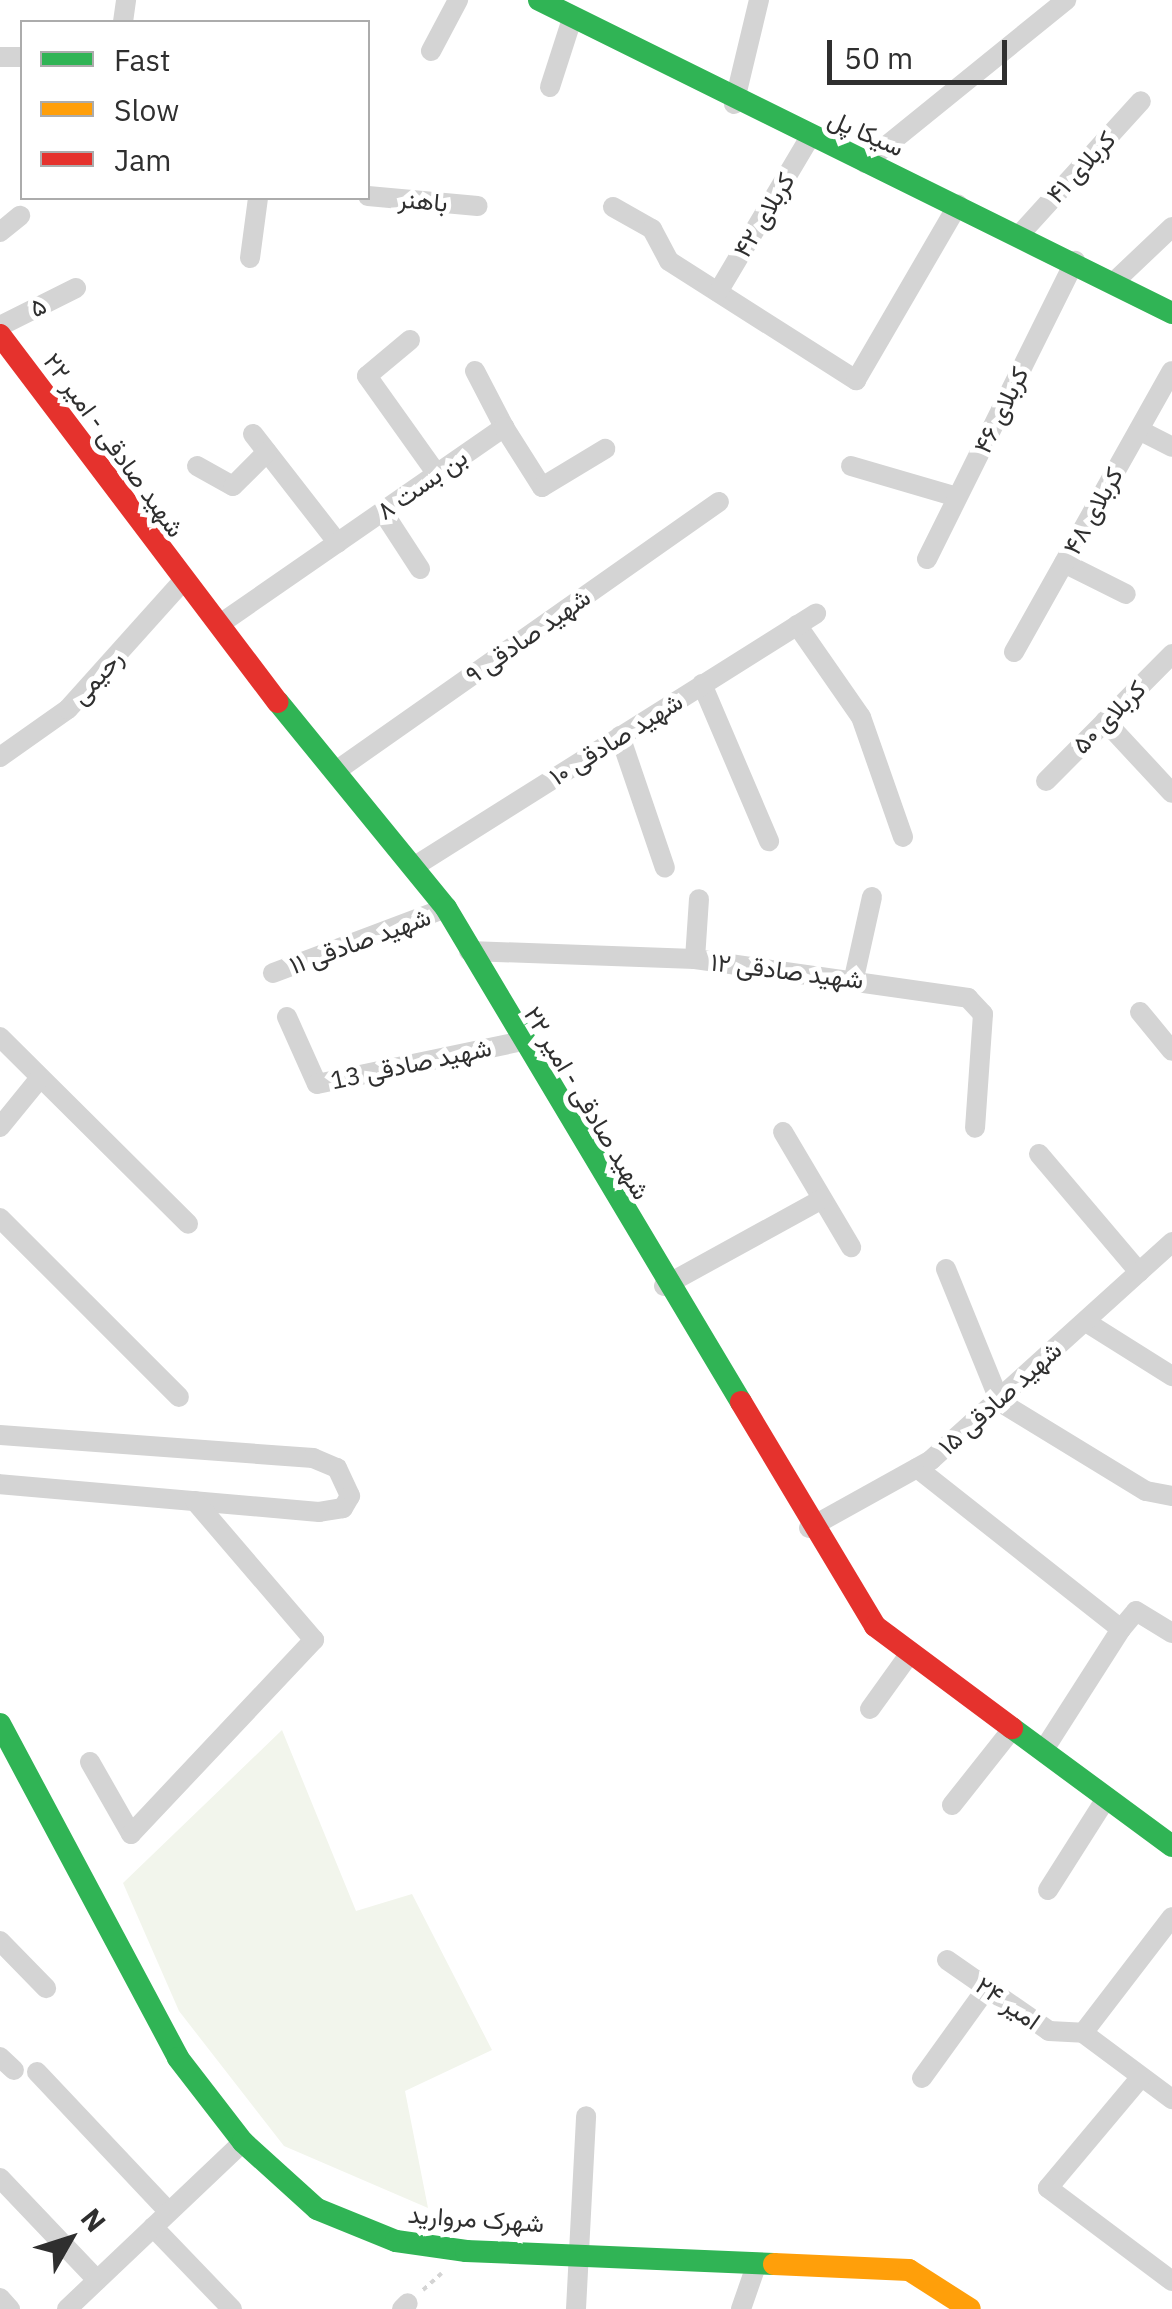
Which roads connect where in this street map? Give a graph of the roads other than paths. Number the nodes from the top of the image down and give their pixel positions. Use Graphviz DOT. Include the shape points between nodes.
graph roads {
  1 [pos="458,0"];
  2 [pos="539,0"];
  3 [pos="759,0"];
  4 [pos="1066,0"];
  5 [pos="571,22"];
  6 [pos="431,51"];
  7 [pos="550,87"];
  8 [pos="1141,102"];
  9 [pos="734,104"];
  10 [pos="809,138"];
  11 [pos="865,163"];
  12 [pos="370,196"];
  13 [pos="258,200"];
  14 [pos="958,205"];
  15 [pos="478,206"];
  16 [pos="613,207"];
  17 [pos="20,216"];
  18 [pos="1172,227"];
  19 [pos="0,232"];
  20 [pos="1020,233"];
  21 [pos="250,258"];
  22 [pos="1074,261"];
  23 [pos="1114,282"];
  24 [pos="76,288"];
  25 [pos="718,292"];
  26 [pos="1172,313"];
  27 [pos="0,326"];
  28 [pos="0,335"];
  29 [pos="410,340"];
  30 [pos="475,371"];
  31 [pos="1172,371"];
  32 [pos="504,426"];
  33 [pos="1139,430"];
  34 [pos="253,434"];
  35 [pos="1172,446"];
  36 [pos="605,449"];
  37 [pos="267,452"];
  38 [pos="197,466"];
  39 [pos="852,466"];
  40 [pos="436,474"];
  41 [pos="957,497"];
  42 [pos="719,502"];
  43 [pos="383,512"];
  44 [pos="338,543"];
  45 [pos="927,559"];
  46 [pos="1064,563"];
  47 [pos="420,569"];
  48 [pos="181,583"];
  49 [pos="1126,594"];
  50 [pos="816,613"];
  51 [pos="220,624"];
  52 [pos="796,625"];
  53 [pos="1014,652"];
  54 [pos="1172,654"];
  55 [pos="702,684"];
  56 [pos="1105,721"];
  57 [pos="620,736"];
  58 [pos="0,758"];
  59 [pos="336,771"];
  60 [pos="1046,780"];
  61 [pos="1172,793"];
  62 [pos="904,837"];
  63 [pos="769,840"];
  64 [pos="415,866"];
  65 [pos="665,868"];
  66 [pos="872,897"];
  67 [pos="700,899"];
  68 [pos="446,908"];
  69 [pos="469,951"];
  70 [pos="695,959"];
  71 [pos="273,973"];
  72 [pos="854,978"];
  73 [pos="1140,1012"];
  74 [pos="287,1017"];
  75 [pos="0,1037"];
  76 [pos="518,1042"];
  77 [pos="1172,1051"];
  78 [pos="40,1078"];
  79 [pos="0,1127"];
  80 [pos="975,1128"];
  81 [pos="782,1132"];
  82 [pos="1039,1154"];
  83 [pos="822,1199"];
  84 [pos="0,1218"];
  85 [pos="188,1224"];
  86 [pos="1172,1242"];
  87 [pos="852,1247"];
  88 [pos="946,1270"];
  89 [pos="1139,1272"];
  90 [pos="664,1286"];
  91 [pos="1086,1322"];
  92 [pos="1172,1376"];
  93 [pos="179,1397"];
  94 [pos="1000,1402"];
  95 [pos="0,1435"];
  96 [pos="917,1468"];
  97 [pos="0,1484"];
  98 [pos="1172,1496"];
  99 [pos="195,1501"];
  100 [pos="809,1528"];
  101 [pos="1121,1629"];
  102 [pos="1172,1633"];
  103 [pos="911,1652"];
  104 [pos="870,1708"];
  105 [pos="0,1724"];
  106 [pos="1013,1728"];
  107 [pos="1043,1750"];
  108 [pos="90,1762"];
  109 [pos="1107,1797"];
  110 [pos="952,1805"];
  111 [pos="1172,1846"];
  112 [pos="1048,1890"];
  113 [pos="1172,1917"];
  114 [pos="0,1941"];
  115 [pos="947,1960"];
  116 [pos="46,1988"];
  117 [pos="987,1988"];
  118 [pos="1083,2033"];
  119 [pos="37,2072"];
  120 [pos="1142,2076"];
  121 [pos="922,2078"];
  122 [pos="1172,2100"];
  123 [pos="586,2116"];
  124 [pos="243,2142"];
  125 [pos="0,2178"];
  126 [pos="170,2212"];
  127 [pos="154,2227"];
  128 [pos="578,2252"];
  129 [pos="757,2263"];
  130 [pos="97,2280"];
  131 [pos="1172,2281"];
  132 [pos="0,2298"];
  133 [pos="10,2309"];
  134 [pos="67,2309"];
  135 [pos="232,2309"];
  136 [pos="576,2309"];
  137 [pos="742,2309"];
  138 [pos="970,2309"];
  1 -- 6 [label="street"];
  2 -- 5 [label="street, سیکا پل"];
  3 -- 9 [label="street"];
  4 -- 11 [label="street"];
  5 -- 7 [label="street"];
  5 -- 9 [label="street, سیکا پل"];
  8 -- 20 [label="street, کربلای ۴۱"];
  9 -- 10 [label="street, سیکا پل"];
  10 -- 11 [label="street, سیکا پل"];
  10 -- 25 [label="street, کربلای ۴۲"];
  11 -- 14 [label="street, سیکا پل"];
  12 -- 15 [label="street, باهنر"];
  13 -- 21 [label="street"];
  14 -- 20 [label="street, سیکا پل"];
  14 -- 25 [label="street" via="856,380"];
  16 -- 25 [label="street" via="652,229 670,262"];
  17 -- 19 [label="street"];
  18 -- 23 [label="street"];
  20 -- 22 [label="street, سیکا پل"];
  22 -- 23 [label="street, سیکا پل"];
  22 -- 41 [label="street, کربلای ۴۶"];
  23 -- 26 [label="street, سیکا پل"];
  24 -- 27 [label="street, ۵"];
  28 -- 48 [label="street, شهید صادقی - امیر ۲۲"];
  29 -- 40 [label="street" via="367,376"];
  30 -- 32 [label="street"];
  31 -- 33 [label="street, کربلای ۴۸"];
  32 -- 36 [label="street" via="542,487"];
  32 -- 40 [label="street, بن بست ۸"];
  33 -- 35 [label="street"];
  33 -- 46 [label="street, کربلای ۴۸"];
  34 -- 37 [label="street"];
  37 -- 38 [label="street" via="233,486"];
  37 -- 44 [label="street"];
  39 -- 41 [label="street"];
  40 -- 43 [label="street, بن بست ۸"];
  41 -- 45 [label="street, کربلای ۴۶"];
  42 -- 59 [label="street, شهید صادقی ۹"];
  43 -- 44 [label="street, بن بست ۸"];
  43 -- 47 [label="street"];
  44 -- 51 [label="street, بن بست ۸"];
  46 -- 49 [label="street"];
  46 -- 53 [label="street, کربلای ۴۸"];
  48 -- 51 [label="street, شهید صادقی - امیر ۲۲"];
  48 -- 58 [label="street, رحیمی" via="68,709"];
  50 -- 52 [label="street, شهید صادقی ۱۰"];
  51 -- 59 [label="street, شهید صادقی - امیر ۲۲"];
  52 -- 55 [label="street, شهید صادقی ۱۰"];
  52 -- 62 [label="street" via="862,717"];
  54 -- 56 [label="street, کربلای ۵۰"];
  55 -- 57 [label="street, شهید صادقی ۱۰"];
  55 -- 63 [label="street"];
  56 -- 60 [label="street, کربلای ۵۰"];
  56 -- 61 [label="street"];
  57 -- 64 [label="street, شهید صادقی ۱۰"];
  57 -- 65 [label="street"];
  59 -- 64 [label="street, شهید صادقی - امیر ۲۲"];
  64 -- 68 [label="street, شهید صادقی - امیر ۲۲"];
  66 -- 72 [label="street"];
  67 -- 70 [label="street"];
  68 -- 69 [label="street, شهید صادقی - امیر ۲۲"];
  68 -- 71 [label="street, شهید صادقی ۱۱"];
  69 -- 70 [label="street, شهید صادقی ۱۲"];
  69 -- 76 [label="street, شهید صادقی - امیر ۲۲"];
  70 -- 72 [label="street, شهید صادقی ۱۲"];
  72 -- 80 [label="street, شهید صادقی ۱۲" via="976,1005"];
  73 -- 77 [label="street"];
  74 -- 76 [label="street, شهید صادقی 13" via="317,1084"];
  75 -- 78 [label="street"];
  76 -- 90 [label="street, شهید صادقی - امیر ۲۲"];
  78 -- 79 [label="street"];
  78 -- 85 [label="street"];
  81 -- 83 [label="street"];
  82 -- 89 [label="street"];
  83 -- 87 [label="street"];
  83 -- 90 [label="street"];
  84 -- 93 [label="street"];
  86 -- 89 [label="street, شهید صادقی ۱۵"];
  88 -- 94 [label="street"];
  89 -- 91 [label="street, شهید صادقی ۱۵"];
  90 -- 100 [label="street, شهید صادقی - امیر ۲۲"];
  91 -- 92 [label="street"];
  91 -- 94 [label="street, شهید صادقی ۱۵"];
  94 -- 96 [label="street, شهید صادقی ۱۵"];
  94 -- 98 [label="street" via="1146,1491"];
  95 -- 99 [label="street" via="313,1458 337,1468 350,1496 343,1508 319,1512"];
  96 -- 100 [label="street, شهید صادقی ۱۵"];
  96 -- 101 [label="street"];
  97 -- 99 [label="street"];
  99 -- 108 [label="street" via="314,1640 132,1834"];
  100 -- 103 [label="street, شهید صادقی - امیر ۲۲" via="874,1626"];
  101 -- 102 [label="street" via="1136,1611"];
  101 -- 107 [label="street"];
  103 -- 104 [label="street"];
  103 -- 106 [label="street, شهید صادقی - امیر ۲۲"];
  105 -- 124 [label="street, شهرک مروارید" via="178,2058"];
  106 -- 107 [label="street, شهید صادقی - امیر ۲۲"];
  106 -- 110 [label="street"];
  107 -- 109 [label="street, شهید صادقی - امیر ۲۲"];
  109 -- 111 [label="street, شهید صادقی - امیر ۲۲"];
  109 -- 112 [label="street"];
  113 -- 118 [label="street"];
  114 -- 116 [label="street"];
  115 -- 117 [label="street, امیر ۲۴"];
  117 -- 118 [label="street, امیر ۲۴" via="1049,2032"];
  117 -- 121 [label="street"];
  118 -- 120 [label="street, امیر ۲۴"];
  119 -- 126 [label="street"];
  120 -- 122 [label="street, امیر ۲۴"];
  120 -- 131 [label="street" via="1048,2188"];
  123 -- 128 [label="street"];
  124 -- 126 [label="street"];
  124 -- 128 [label="street, شهرک مروارید" via="318,2208 396,2241 466,2251"];
  125 -- 130 [label="street"];
  126 -- 127 [label="street"];
  127 -- 130 [label="street"];
  127 -- 135 [label="street"];
  128 -- 129 [label="street, شهرک مروارید"];
  128 -- 136 [label="street"];
  129 -- 137 [label="street"];
  129 -- 138 [label="street, شهرک مروارید" via="909,2270"];
  130 -- 134 [label="street"];
  132 -- 133 [label="street"];
}
